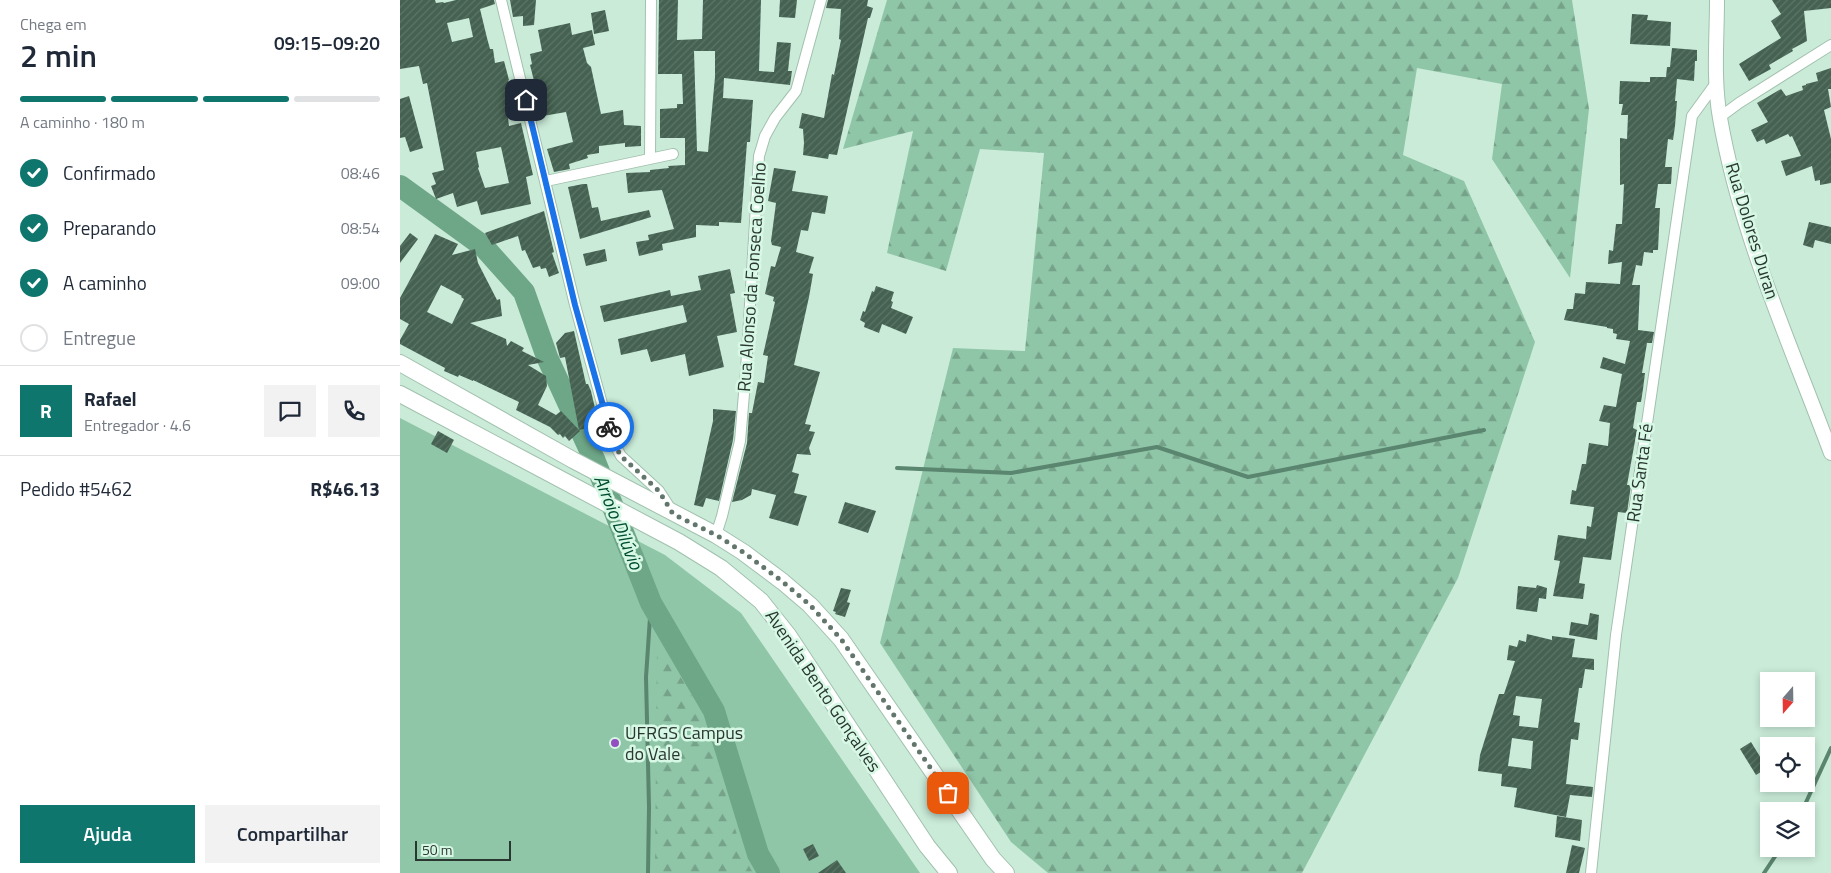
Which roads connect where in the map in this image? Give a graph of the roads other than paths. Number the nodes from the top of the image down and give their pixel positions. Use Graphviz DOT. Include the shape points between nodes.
graph roads {
  1 [pos="501,0"];
  2 [pos="651,0"];
  3 [pos="821,0"];
  4 [pos="1717,0"];
  5 [pos="1831,45"];
  6 [pos="1716,82"];
  7 [pos="1720,117"];
  8 [pos="673,154"];
  9 [pos="650,158"];
  10 [pos="546,181"];
  11 [pos="400,363"];
  12 [pos="400,394"];
  13 [pos="1831,453"];
  14 [pos="673,514"];
  15 [pos="716,535"];
  16 [pos="949,873"];
  17 [pos="1006,873"];
  18 [pos="1591,873"];
  1 -- 10 [label="street"];
  2 -- 9 [label="street"];
  3 -- 15 [label="street, Rua Alonso da Fonseca Coelho" via="796,91 775,118 759,156 740,441"];
  4 -- 6 [label="street, Rua Dolores Duran"];
  5 -- 7 [label="street"];
  6 -- 7 [label="street, Rua Dolores Duran"];
  6 -- 18 [label="street, Rua Santa Fé" via="1692,116 1616,635"];
  7 -- 13 [label="street, Rua Dolores Duran" via="1759,264"];
  8 -- 9 [label="street"];
  9 -- 10 [label="street"];
  10 -- 14 [label="street" via="575,305 612,440 621,456 659,491"];
  11 -- 14 [label="main road, Avenida Bento Gonçalves"];
  12 -- 16 [label="main road, Avenida Bento Gonçalves" via="679,542 721,568 761,601 788,636 927,846"];
  14 -- 15 [label="main road, Avenida Bento Gonçalves"];
  15 -- 17 [label="main road, Avenida Bento Gonçalves" via="783,582 810,605 841,639 993,859"];
}
